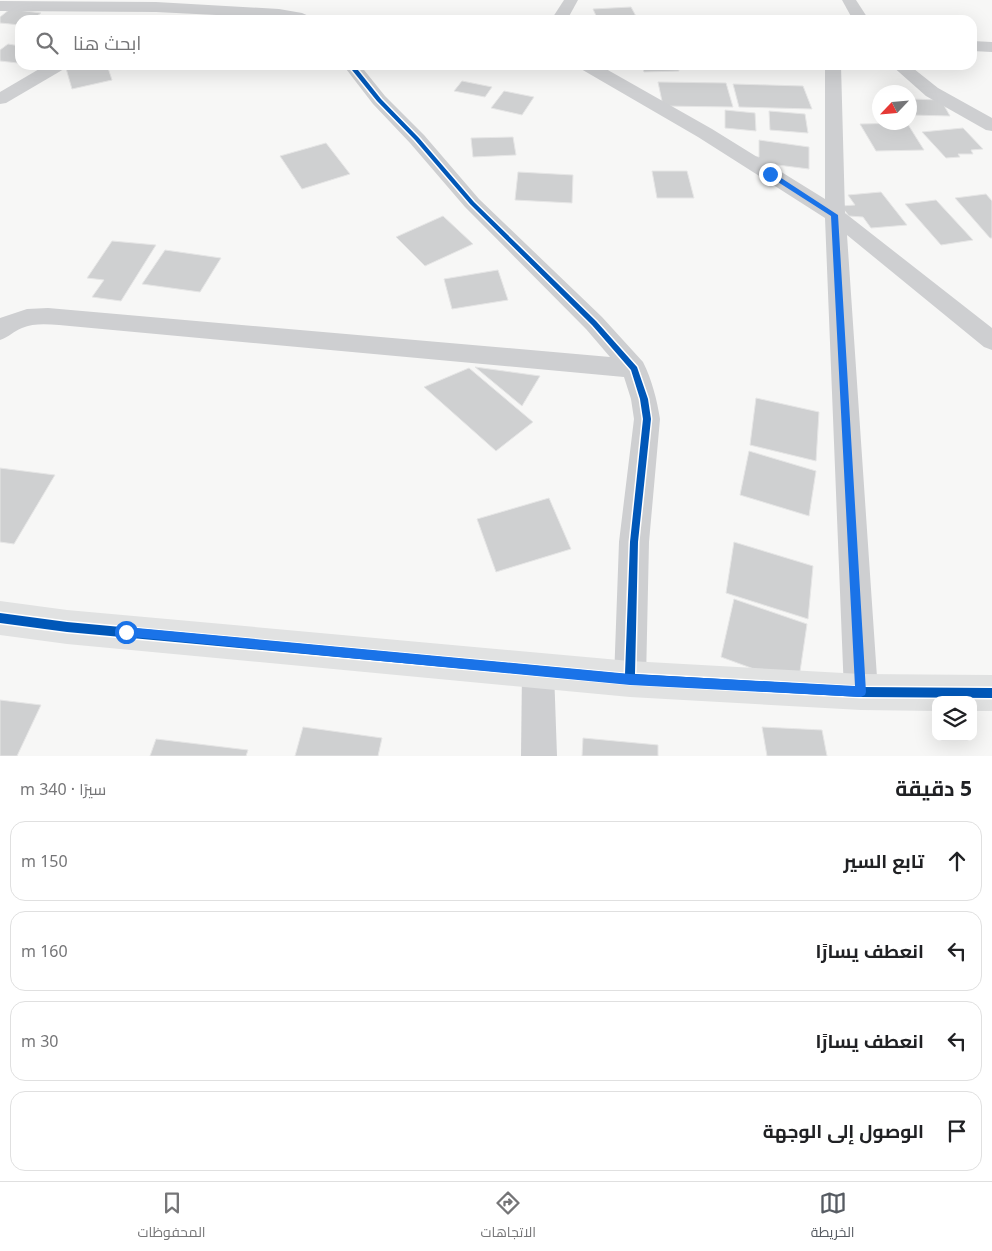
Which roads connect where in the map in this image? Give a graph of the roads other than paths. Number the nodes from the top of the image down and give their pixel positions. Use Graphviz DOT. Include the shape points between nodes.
graph roads {
  1 [pos="571,0"];
  2 [pos="849,0"];
  3 [pos="162,3"];
  4 [pos="0,6"];
  5 [pos="142,15"];
  6 [pos="288,15"];
  7 [pos="562,15"];
  8 [pos="858,15"];
  9 [pos="977,46"];
  10 [pos="992,47"];
  11 [pos="50,70"];
  12 [pos="355,70"];
  13 [pos="596,70"];
  14 [pos="833,70"];
  15 [pos="905,70"];
  16 [pos="0,100"];
  17 [pos="992,126"];
  18 [pos="835,215"];
  19 [pos="2,325"];
  20 [pos="992,341"];
  21 [pos="634,369"];
  22 [pos="0,618"];
  23 [pos="538,671"];
  24 [pos="630,679"];
  25 [pos="861,692"];
  26 [pos="992,693"];
  27 [pos="538,756"];
  1 -- 7 [label="street"];
  2 -- 8 [label="street"];
  3 -- 4 [label="street"];
  3 -- 5 [label="street"];
  3 -- 6 [label="street"];
  9 -- 10 [label="street"];
  11 -- 16 [label="street"];
  12 -- 21 [label="street" via="472,203 594,323"];
  13 -- 18 [label="street" via="705,133"];
  14 -- 18 [label="street"];
  15 -- 17 [label="street" via="932,92"];
  18 -- 20 [label="street"];
  18 -- 25 [label="street"];
  19 -- 21 [label="street" via="22,317 80,318"];
  21 -- 24 [label="street" via="647,419 634,542"];
  22 -- 23 [label="street"];
  23 -- 24 [label="street"];
  23 -- 27 [label="street"];
  24 -- 25 [label="street"];
  25 -- 26 [label="street"];
}
